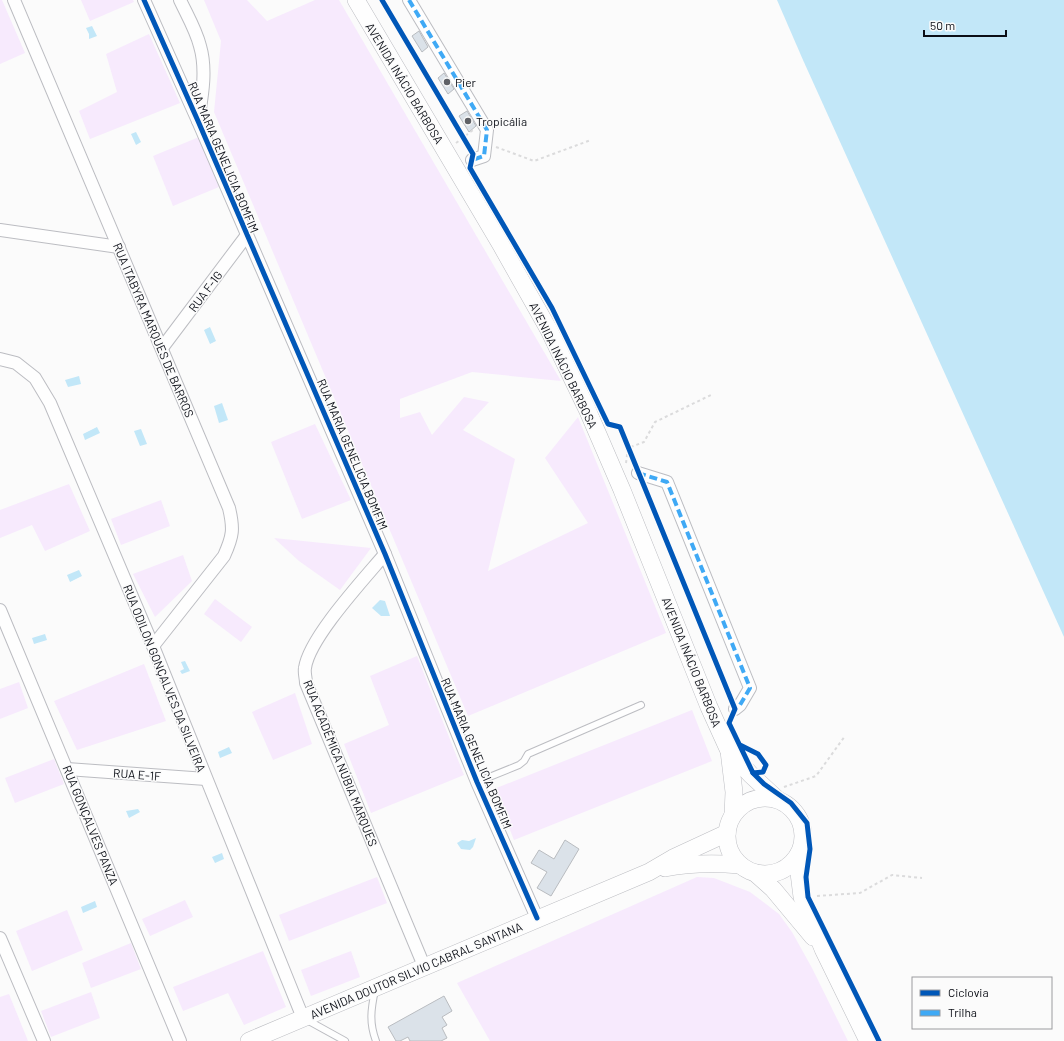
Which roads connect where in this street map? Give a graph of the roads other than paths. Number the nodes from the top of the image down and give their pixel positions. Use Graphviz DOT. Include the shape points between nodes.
graph roads {
  1 [pos="14,0"];
  2 [pos="144,0"];
  3 [pos="180,0"];
  4 [pos="356,0"];
  5 [pos="409,0"];
  6 [pos="198,121"];
  7 [pos="472,160"];
  8 [pos="0,230"];
  9 [pos="248,235"];
  10 [pos="119,246"];
  11 [pos="162,348"];
  12 [pos="0,359"];
  13 [pos="638,473"];
  14 [pos="385,554"];
  15 [pos="0,610"];
  16 [pos="152,646"];
  17 [pos="641,705"];
  18 [pos="734,709"];
  19 [pos="729,751"];
  20 [pos="67,769"];
  21 [pos="206,779"];
  22 [pos="477,782"];
  23 [pos="778,794"];
  24 [pos="732,815"];
  25 [pos="727,833"];
  26 [pos="797,857"];
  27 [pos="740,864"];
  28 [pos="649,872"];
  29 [pos="755,873"];
  30 [pos="537,918"];
  31 [pos="0,938"];
  32 [pos="823,949"];
  33 [pos="424,966"];
  34 [pos="376,988"];
  35 [pos="303,1018"];
  36 [pos="44,1041"];
  37 [pos="180,1041"];
  38 [pos="248,1041"];
  39 [pos="345,1041"];
  40 [pos="376,1041"];
  41 [pos="868,1041"];
  1 -- 10 [label="street, RUA ITABYRA MARQUES DE BARROS"];
  2 -- 6 [label="street, RUA MARIA GENELICIA BOMFIM"];
  3 -- 6 [label="street" via="200,46 203,89"];
  4 -- 19 [label="main road, AVENIDA INÁCIO BARBOSA" via="549,330 622,490"];
  5 -- 7 [label="street" via="487,130 484,156"];
  6 -- 9 [label="street, RUA MARIA GENELICIA BOMFIM"];
  8 -- 10 [label="street"];
  9 -- 11 [label="street, RUA F-1G"];
  9 -- 14 [label="street, RUA MARIA GENELICIA BOMFIM"];
  10 -- 11 [label="street, RUA ITABYRA MARQUES DE BARROS"];
  11 -- 16 [label="street, RUA ITABYRA MARQUES DE BARROS" via="229,508 233,526 231,542 224,556"];
  12 -- 16 [label="street, RUA ODILON GONÇALVES DA SILVEIRA" via="16,363 36,378 50,403"];
  13 -- 18 [label="street" via="668,482 750,688 740,705"];
  14 -- 22 [label="street, RUA MARIA GENELICIA BOMFIM"];
  14 -- 33 [label="street, RUA ACADÊMICA NÚBIA MARQUES" via="331,619 312,647 305,668 306,683"];
  15 -- 20 [label="street, RUA GONÇALVES PANZA"];
  16 -- 21 [label="street, RUA ODILON GONÇALVES DA SILVEIRA"];
  17 -- 22 [label="lane" via="528,754 519,765"];
  19 -- 23 [label="main road, AVENIDA INÁCIO BARBOSA" via="751,775"];
  19 -- 24 [label="main road, AVENIDA INÁCIO BARBOSA" via="734,792"];
  20 -- 21 [label="street, RUA E-1F"];
  20 -- 37 [label="street, RUA GONÇALVES PANZA"];
  21 -- 35 [label="street, RUA ODILON GONÇALVES DA SILVEIRA"];
  22 -- 30 [label="street, RUA MARIA GENELICIA BOMFIM"];
  23 -- 24 [label="main road" via="747,802"];
  23 -- 26 [label="main road" via="799,818 803,838"];
  24 -- 25 [label="main road"];
  25 -- 27 [label="main road" via="729,850"];
  25 -- 28 [label="main road, AVENIDA DOUTOR SILVIO CABRAL SANTANA"];
  26 -- 29 [label="main road" via="783,870 774,873"];
  26 -- 32 [label="main road" via="802,897"];
  27 -- 28 [label="main road, AVENIDA DOUTOR SILVIO CABRAL SANTANA" via="710,863"];
  27 -- 29 [label="main road"];
  28 -- 30 [label="main road, AVENIDA DOUTOR SILVIO CABRAL SANTANA"];
  29 -- 32 [label="main road" via="773,889"];
  30 -- 33 [label="main road, AVENIDA DOUTOR SILVIO CABRAL SANTANA"];
  31 -- 36 [label="street"];
  32 -- 41 [label="main road"];
  33 -- 34 [label="main road, AVENIDA DOUTOR SILVIO CABRAL SANTANA"];
  34 -- 35 [label="main road, AVENIDA DOUTOR SILVIO CABRAL SANTANA"];
  34 -- 40 [label="lane" via="370,1011 372,1032"];
  35 -- 38 [label="main road, AVENIDA DOUTOR SILVIO CABRAL SANTANA"];
  35 -- 39 [label="lane"];
}
